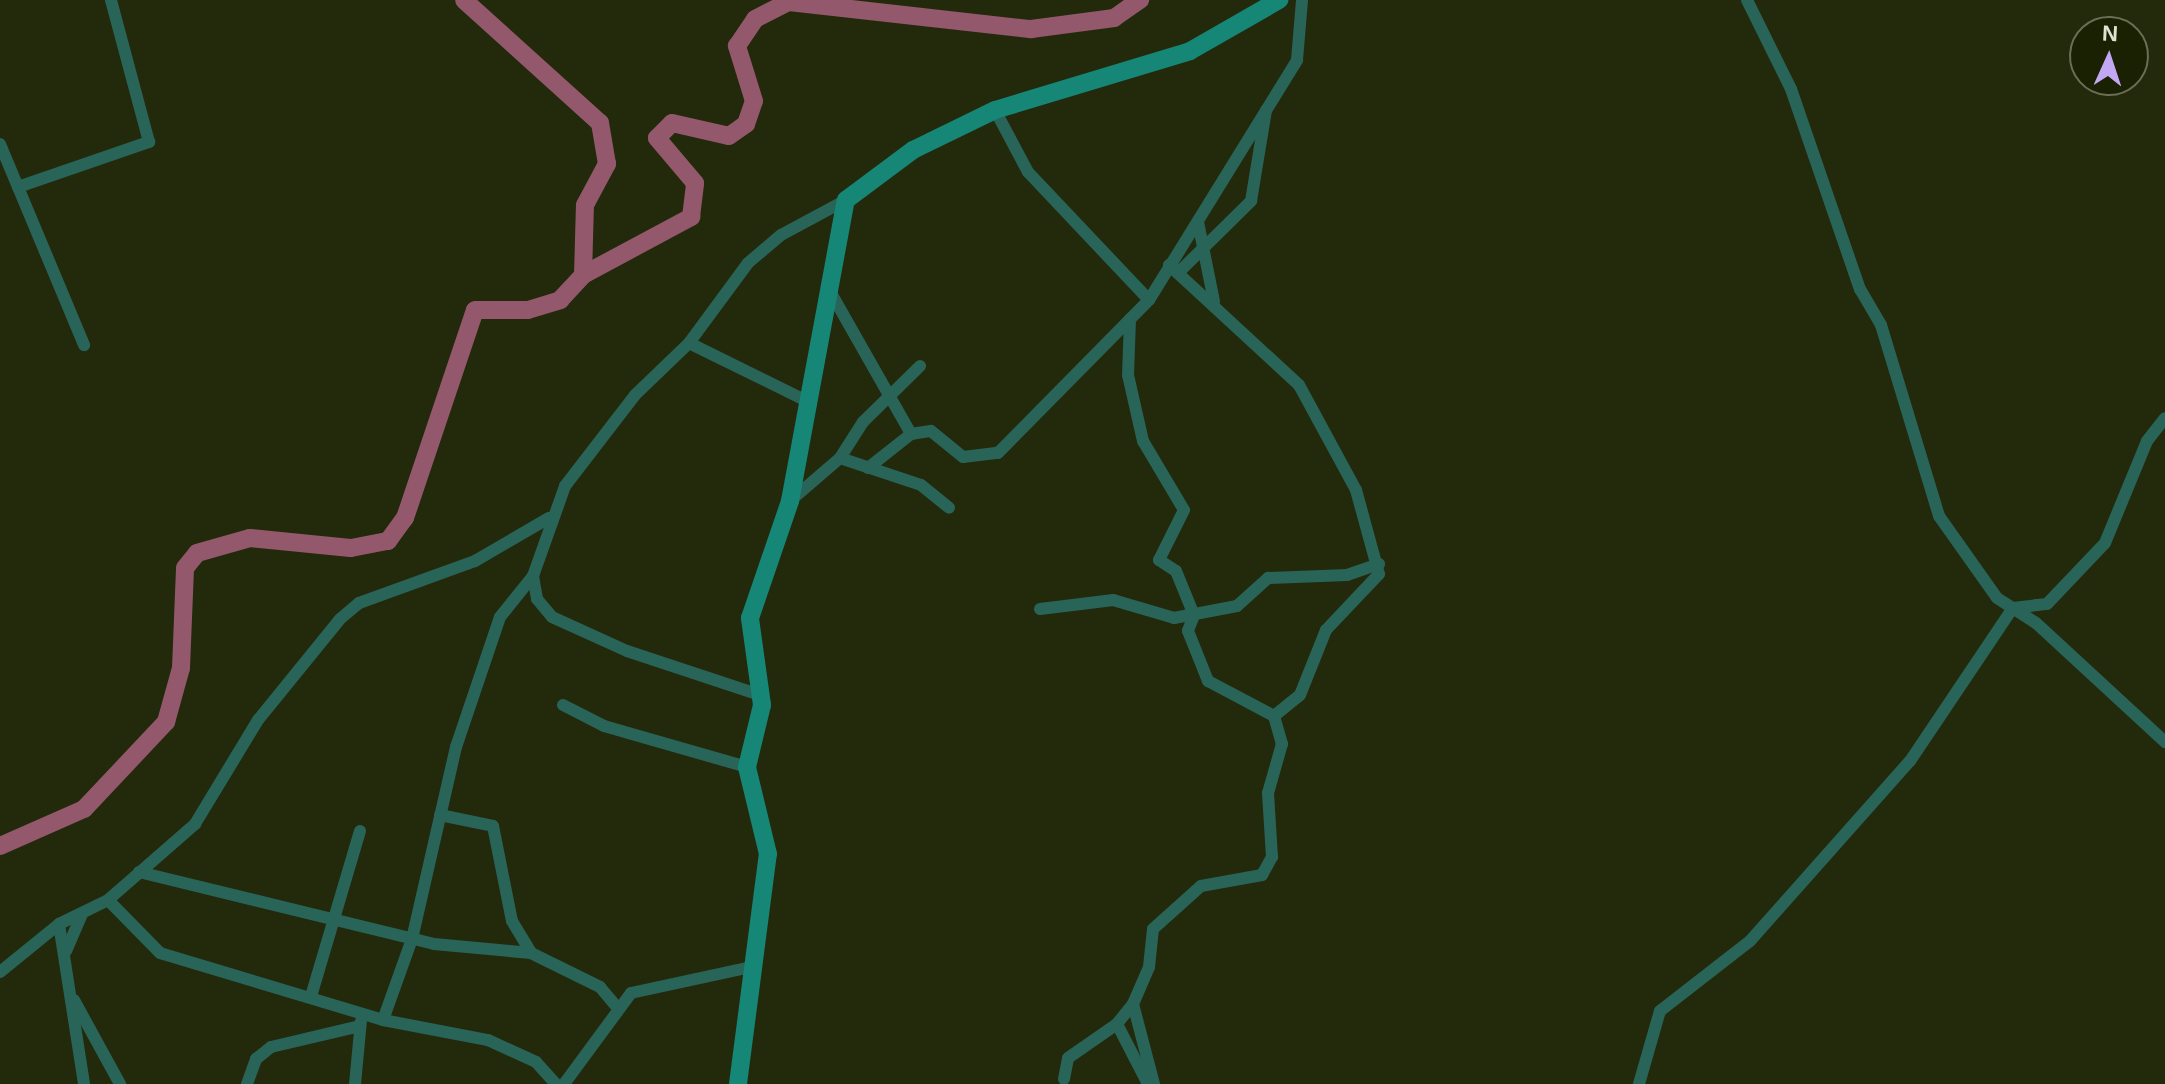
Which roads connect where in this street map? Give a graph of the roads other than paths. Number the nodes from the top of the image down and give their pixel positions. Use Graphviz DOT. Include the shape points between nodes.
graph roads {
  1 [pos="111,0"];
  2 [pos="1279,0"];
  3 [pos="1302,0"];
  4 [pos="1747,0"];
  5 [pos="1268,102"];
  6 [pos="995,110"];
  7 [pos="0,144"];
  8 [pos="18,187"];
  9 [pos="846,200"];
  10 [pos="1198,222"];
  11 [pos="1203,254"];
  12 [pos="1173,269"];
  13 [pos="831,293"];
  14 [pos="1149,300"];
  15 [pos="1214,301"];
  16 [pos="1130,319"];
  17 [pos="689,343"];
  18 [pos="84,345"];
  19 [pos="920,366"];
  20 [pos="890,399"];
  21 [pos="811,403"];
  22 [pos="2165,418"];
  23 [pos="911,434"];
  24 [pos="840,458"];
  25 [pos="868,468"];
  26 [pos="790,501"];
  27 [pos="949,508"];
  28 [pos="549,518"];
  29 [pos="1379,564"];
  30 [pos="533,576"];
  31 [pos="2013,608"];
  32 [pos="1040,609"];
  33 [pos="1194,615"];
  34 [pos="760,695"];
  35 [pos="563,705"];
  36 [pos="1274,716"];
  37 [pos="2165,742"];
  38 [pos="747,767"];
  39 [pos="440,815"];
  40 [pos="360,831"];
  41 [pos="139,872"];
  42 [pos="108,900"];
  43 [pos="82,914"];
  44 [pos="336,916"];
  45 [pos="59,924"];
  46 [pos="412,939"];
  47 [pos="531,953"];
  48 [pos="65,954"];
  49 [pos="751,967"];
  50 [pos="0,972"];
  51 [pos="312,993"];
  52 [pos="74,999"];
  53 [pos="1133,1004"];
  54 [pos="617,1007"];
  55 [pos="361,1020"];
  56 [pos="383,1020"];
  57 [pos="1117,1024"];
  58 [pos="1064,1079"];
  59 [pos="84,1084"];
  60 [pos="120,1084"];
  61 [pos="247,1084"];
  62 [pos="355,1084"];
  63 [pos="556,1084"];
  64 [pos="564,1084"];
  65 [pos="738,1084"];
  66 [pos="1148,1084"];
  67 [pos="1154,1084"];
  68 [pos="1639,1084"];
  1 -- 8 [label="street" via="149,142"];
  2 -- 6 [label="street" via="1190,51"];
  3 -- 5 [label="street" via="1297,60"];
  4 -- 31 [label="street" via="1791,89 1860,289 1881,325 1932,501 1992,592"];
  5 -- 10 [label="street"];
  5 -- 11 [label="street" via="1251,201"];
  6 -- 9 [label="street" via="913,150"];
  6 -- 14 [label="street" via="1028,172"];
  7 -- 8 [label="street"];
  8 -- 18 [label="street"];
  9 -- 13 [label="street"];
  9 -- 17 [label="street" via="781,235 748,263"];
  10 -- 11 [label="street"];
  10 -- 12 [label="street"];
  11 -- 12 [label="street"];
  11 -- 15 [label="street"];
  12 -- 14 [label="street"];
  12 -- 15 [label="street"];
  13 -- 20 [label="street"];
  13 -- 21 [label="street"];
  14 -- 16 [label="street"];
  15 -- 29 [label="street" via="1299,385 1356,490"];
  16 -- 23 [label="street" via="998,453 963,457 931,431"];
  16 -- 33 [label="street" via="1128,375 1143,441 1184,510 1159,560 1176,571"];
  17 -- 21 [label="street"];
  17 -- 28 [label="street" via="604,432"];
  19 -- 20 [label="street"];
  20 -- 23 [label="street"];
  20 -- 24 [label="street"];
  21 -- 26 [label="street"];
  22 -- 31 [label="street" via="2147,441 2105,543 2047,604"];
  23 -- 25 [label="street"];
  24 -- 25 [label="street"];
  24 -- 26 [label="street"];
  25 -- 27 [label="street" via="921,485"];
  26 -- 34 [label="street" via="750,618"];
  28 -- 30 [label="street"];
  28 -- 41 [label="street" via="475,561 359,603 340,619 258,720 205,814"];
  29 -- 33 [label="street" via="1347,575 1268,578 1237,606"];
  29 -- 36 [label="street" via="1374,585 1326,630 1300,695"];
  30 -- 34 [label="street" via="537,599 552,617 627,651"];
  30 -- 39 [label="street" via="500,617"];
  31 -- 37 [label="street"];
  31 -- 68 [label="street" via="1882,793 1750,941 1660,1011"];
  32 -- 33 [label="street" via="1113,600 1174,618"];
  33 -- 36 [label="street" via="1188,631 1208,681"];
  34 -- 38 [label="street"];
  35 -- 38 [label="street" via="604,726"];
  36 -- 53 [label="street" via="1282,744 1268,793 1275,819 1272,857 1254,881 1201,886 1160,917"];
  38 -- 49 [label="street" via="768,854"];
  39 -- 46 [label="street"];
  39 -- 47 [label="street" via="483,821 500,834 512,921"];
  40 -- 44 [label="street"];
  41 -- 42 [label="street"];
  41 -- 44 [label="street"];
  42 -- 43 [label="street"];
  42 -- 51 [label="street" via="160,953"];
  43 -- 45 [label="street"];
  43 -- 48 [label="street"];
  44 -- 46 [label="street"];
  44 -- 51 [label="street"];
  45 -- 48 [label="street"];
  45 -- 50 [label="street"];
  46 -- 47 [label="street"];
  46 -- 56 [label="street"];
  47 -- 54 [label="street" via="600,987"];
  48 -- 52 [label="street"];
  49 -- 54 [label="street" via="642,986"];
  49 -- 65 [label="street"];
  51 -- 55 [label="street"];
  52 -- 59 [label="street"];
  52 -- 60 [label="street"];
  53 -- 57 [label="street"];
  53 -- 67 [label="street"];
  54 -- 64 [label="street"];
  55 -- 56 [label="street"];
  55 -- 61 [label="street" via="271,1047 256,1059"];
  55 -- 62 [label="street"];
  56 -- 63 [label="street" via="513,1049"];
  57 -- 58 [label="street" via="1073,1053"];
  57 -- 66 [label="street"];
}
